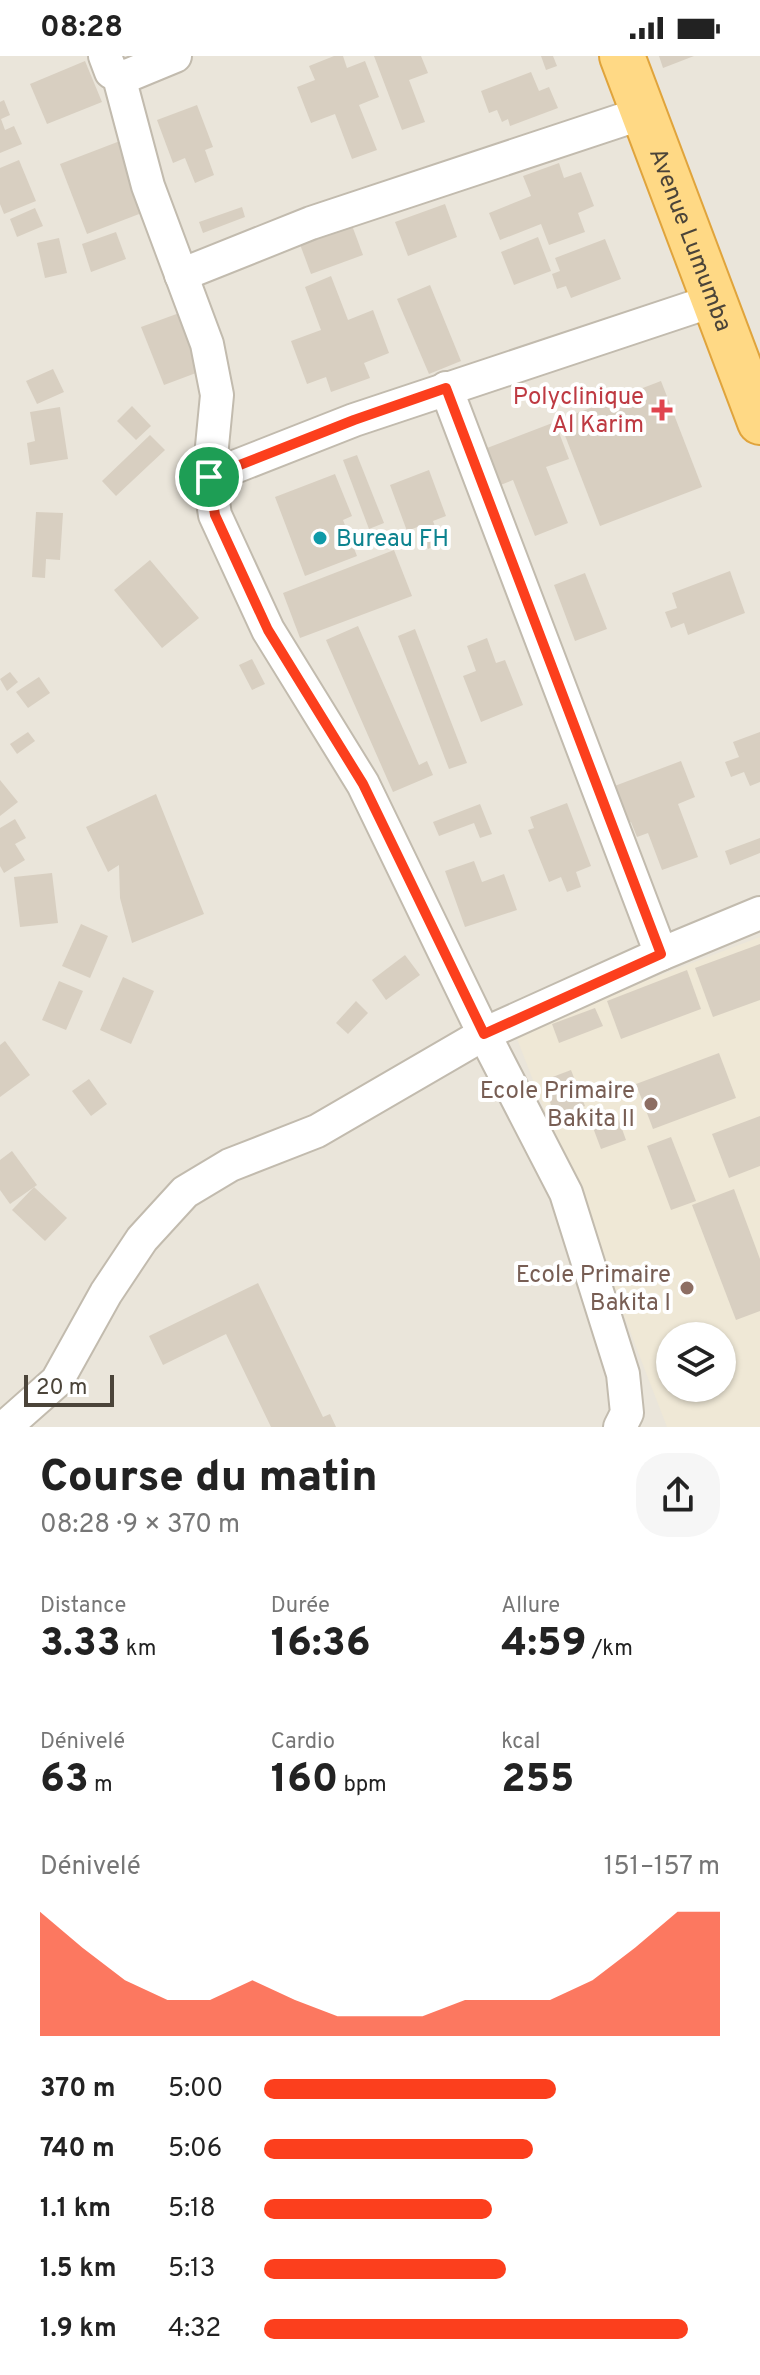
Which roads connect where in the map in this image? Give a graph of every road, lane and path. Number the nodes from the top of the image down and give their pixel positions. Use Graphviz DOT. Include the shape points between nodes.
graph roads {
  1 [pos="175,56"];
  2 [pos="622,56"];
  3 [pos="112,66"];
  4 [pos="643,113"];
  5 [pos="181,275"];
  6 [pos="715,300"];
  7 [pos="446,388"];
  8 [pos="760,422"];
  9 [pos="209,477"];
  10 [pos="760,913"];
  11 [pos="661,954"];
  12 [pos="484,1034"];
  13 [pos="5,1427"];
  14 [pos="620,1427"];
  1 -- 3 [label="street" via="129,75"];
  2 -- 4 [label="highway, Avenue Lumumba"];
  3 -- 5 [label="street"];
  4 -- 5 [label="street" via="311,223"];
  4 -- 6 [label="highway, Avenue Lumumba"];
  5 -- 9 [label="street" via="207,344 217,395"];
  6 -- 7 [label="street"];
  6 -- 8 [label="highway, Avenue Lumumba"];
  7 -- 9 [label="street"];
  7 -- 11 [label="street"];
  9 -- 12 [label="street" via="215,515 268,630 363,784"];
  10 -- 11 [label="street"];
  11 -- 12 [label="street"];
  12 -- 13 [label="street" via="317,1131 230,1165 185,1192 142,1239 57,1381"];
  12 -- 14 [label="street" via="566,1193 623,1374 627,1413"];
}
